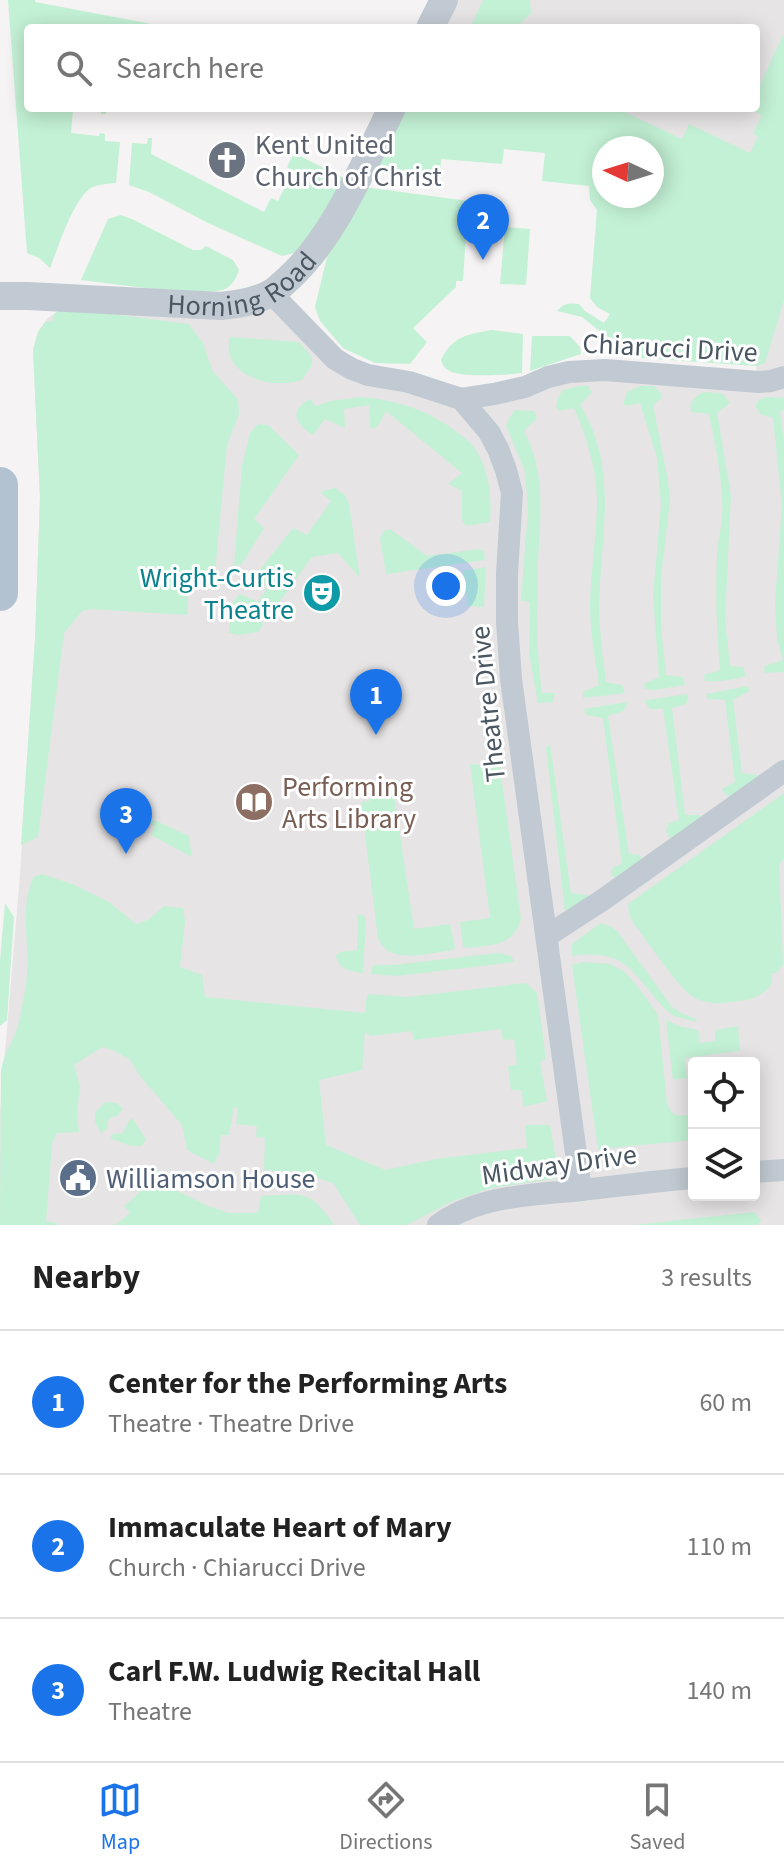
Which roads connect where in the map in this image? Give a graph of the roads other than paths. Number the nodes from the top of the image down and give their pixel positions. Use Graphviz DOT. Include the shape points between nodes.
graph roads {
  1 [pos="444,0"];
  2 [pos="432,24"];
  3 [pos="390,112"];
  4 [pos="271,293"];
  5 [pos="0,296"];
  6 [pos="784,376"];
  7 [pos="461,399"];
  8 [pos="0,485"];
  9 [pos="0,593"];
  10 [pos="784,771"];
  11 [pos="547,936"];
  12 [pos="784,1170"];
  13 [pos="760,1172"];
  14 [pos="688,1179"];
  15 [pos="581,1190"];
  16 [pos="438,1225"];
  1 -- 2 [label="street"];
  3 -- 4 [label="street, Horning Road" via="317,248"];
  4 -- 5 [label="street, Horning Road" via="221,306"];
  4 -- 7 [label="street" via="335,359 352,369"];
  6 -- 7 [label="street, Chiarucci Drive" via="759,382 569,372"];
  7 -- 11 [label="street, Theatre Drive" via="489,432 512,493 509,665"];
  8 -- 9 [label="main road"];
  10 -- 11 [label="street"];
  11 -- 15 [label="street, Theatre Drive"];
  12 -- 13 [label="street"];
  14 -- 15 [label="street, Midway Drive"];
  15 -- 16 [label="street, Midway Drive" via="503,1199 471,1207"];
}
